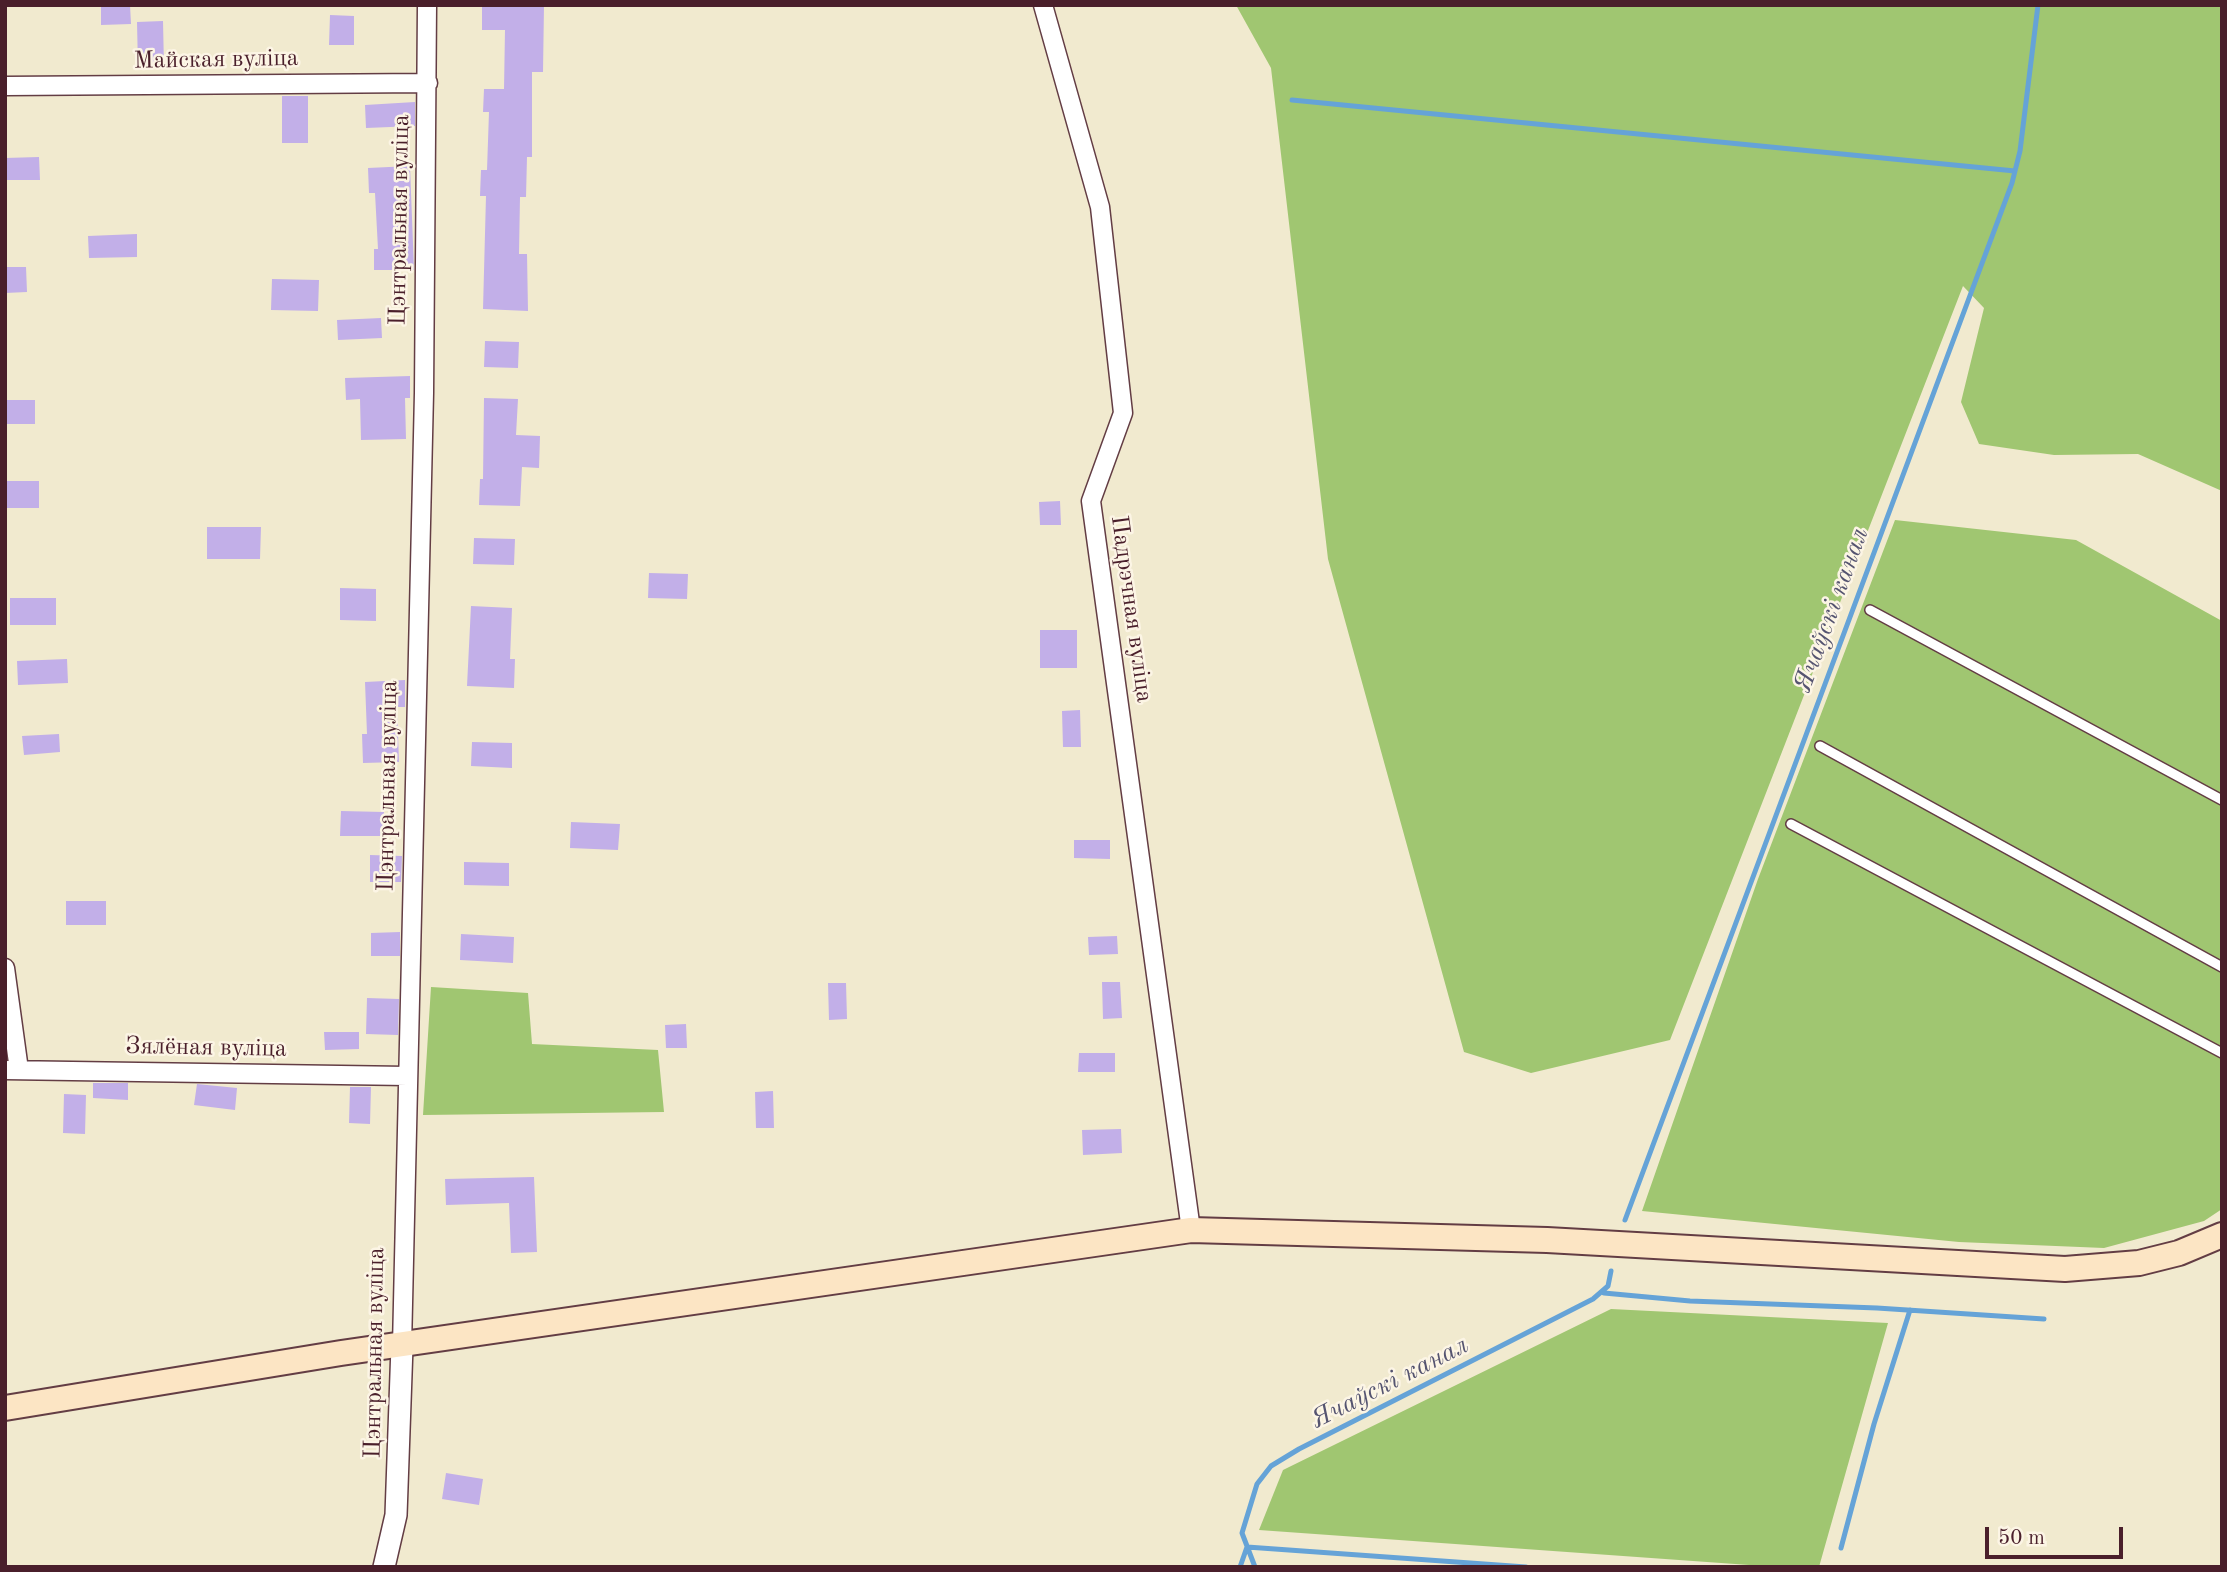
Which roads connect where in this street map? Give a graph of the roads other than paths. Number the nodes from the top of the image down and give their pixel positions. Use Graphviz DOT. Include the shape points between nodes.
graph roads {
  1 [pos="427,5"];
  2 [pos="1043,5"];
  3 [pos="428,83"];
  4 [pos="5,86"];
  5 [pos="1870,610"];
  6 [pos="1820,746"];
  7 [pos="2222,800"];
  8 [pos="1791,824"];
  9 [pos="2222,967"];
  10 [pos="5,968"];
  11 [pos="2222,1053"];
  12 [pos="12,1070"];
  13 [pos="407,1076"];
  14 [pos="1191,1230"];
  15 [pos="2222,1235"];
  16 [pos="402,1346"];
  17 [pos="5,1408"];
  18 [pos="384,1567"];
  1 -- 3 [label="street, Цэнтральная вуліца"];
  2 -- 14 [label="street, Падрэчная вуліца" via="1100,207 1123,413 1091,501"];
  3 -- 4 [label="street, Майская вуліца"];
  3 -- 13 [label="street, Цэнтральная вуліца"];
  5 -- 7 [label="lane"];
  6 -- 9 [label="lane"];
  8 -- 11 [label="lane"];
  10 -- 12 [label="street"];
  12 -- 13 [label="street, Зялёная вуліца"];
  13 -- 16 [label="street, Цэнтральная вуліца"];
  14 -- 15 [label="main road" via="1547,1240 2065,1269 2139,1263"];
  14 -- 16 [label="main road"];
  16 -- 17 [label="main road"];
  16 -- 18 [label="street, Цэнтральная вуліца" via="396,1515"];
}
